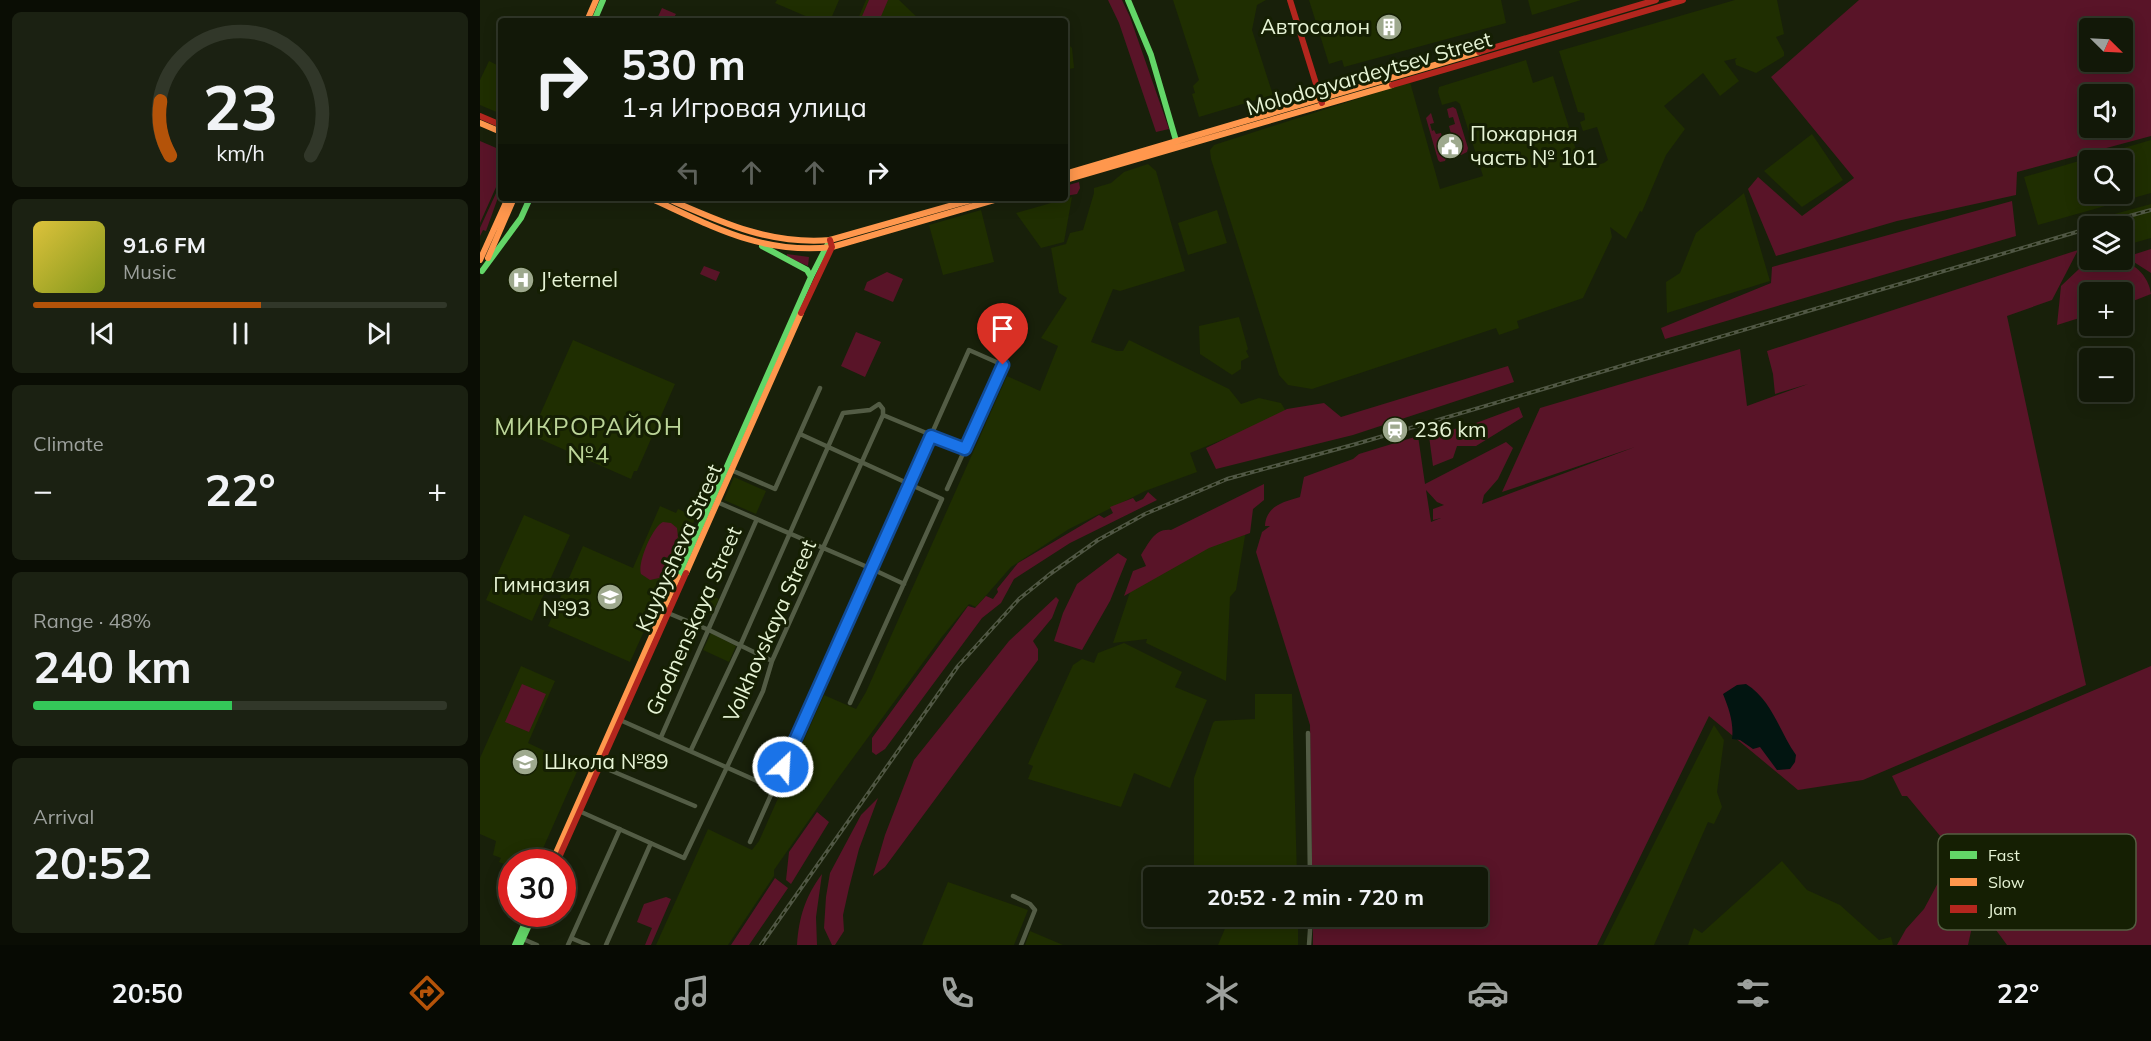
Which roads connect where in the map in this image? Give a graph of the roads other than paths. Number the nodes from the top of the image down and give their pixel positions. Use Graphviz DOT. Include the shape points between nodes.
graph roads {
  1 [pos="596,0"];
  2 [pos="603,0"];
  3 [pos="1128,0"];
  4 [pos="1290,0"];
  5 [pos="1656,0"];
  6 [pos="1683,0"];
  7 [pos="588,18"];
  8 [pos="595,18"];
  9 [pos="1525,43"];
  10 [pos="1322,103"];
  11 [pos="480,116"];
  12 [pos="480,123"];
  13 [pos="498,124"];
  14 [pos="498,131"];
  15 [pos="1177,145"];
  16 [pos="1153,152"];
  17 [pos="1068,173"];
  18 [pos="1068,179"];
  19 [pos="507,201"];
  20 [pos="513,201"];
  21 [pos="529,201"];
  22 [pos="657,201"];
  23 [pos="674,201"];
  24 [pos="968,201"];
  25 [pos="987,201"];
  26 [pos="756,242"];
  27 [pos="831,244"];
  28 [pos="825,248"];
  29 [pos="480,260"];
  30 [pos="481,273"];
  31 [pos="811,277"];
  32 [pos="784,345"];
  33 [pos="820,388"];
  34 [pos="764,390"];
  35 [pos="883,416"];
  36 [pos="800,434"];
  37 [pos="931,436"];
  38 [pos="828,446"];
  39 [pos="965,449"];
  40 [pos="862,463"];
  41 [pos="731,470"];
  42 [pos="910,485"];
  43 [pos="947,489"];
  44 [pos="715,501"];
  45 [pos="757,519"];
  46 [pos="790,533"];
  47 [pos="824,548"];
  48 [pos="872,569"];
  49 [pos="904,584"];
  50 [pos="665,612"];
  51 [pos="709,630"];
  52 [pos="740,646"];
  53 [pos="772,661"];
  54 [pos="850,703"];
  55 [pos="618,718"];
  56 [pos="1308,733"];
  57 [pos="661,737"];
  58 [pos="691,750"];
  59 [pos="598,765"];
  60 [pos="727,766"];
  61 [pos="773,788"];
  62 [pos="695,806"];
  63 [pos="577,810"];
  64 [pos="620,829"];
  65 [pos="750,842"];
  66 [pos="651,843"];
  67 [pos="558,849"];
  68 [pos="561,849"];
  69 [pos="1310,867"];
  70 [pos="1013,896"];
  71 [pos="1310,927"];
  72 [pos="571,938"];
  73 [pos="520,940"];
  74 [pos="515,945"];
  75 [pos="537,945"];
  76 [pos="568,945"];
  77 [pos="588,945"];
  78 [pos="606,945"];
  79 [pos="1021,945"];
  80 [pos="1309,945"];
  1 -- 7 [label="main road"];
  2 -- 8 [label="main road"];
  3 -- 15 [label="main road" via="1151,56"];
  4 -- 10 [label="main road"];
  5 -- 9 [label="main road, Molodogvardeytsev Street"];
  6 -- 9 [label="main road, Molodogvardeytsev Street"];
  9 -- 10 [label="main road, Molodogvardeytsev Street"];
  10 -- 15 [label="main road, Molodogvardeytsev Street"];
  11 -- 13 [label="main road"];
  12 -- 14 [label="main road"];
  15 -- 16 [label="main road, Molodogvardeytsev Street"];
  16 -- 17 [label="main road, Molodogvardeytsev Street"];
  16 -- 18 [label="main road, Molodogvardeytsev Street"];
  19 -- 29 [label="main road"];
  20 -- 30 [label="main road"];
  21 -- 30 [label="main road" via="521,218"];
  22 -- 26 [label="main road"];
  23 -- 27 [label="main road" via="759,235"];
  24 -- 27 [label="main road"];
  25 -- 27 [label="main road"];
  26 -- 28 [label="main road" via="793,249"];
  26 -- 31 [label="main road" via="807,270"];
  27 -- 28 [label="main road"];
  27 -- 32 [label="main road, Kuybysheva Street"];
  28 -- 31 [label="main road, Kuybysheva Street"];
  31 -- 32 [label="main road, Kuybysheva Street"];
  32 -- 34 [label="main road, Kuybysheva Street"];
  33 -- 36 [label="street"];
  34 -- 41 [label="main road, Kuybysheva Street"];
  34 -- 44 [label="main road, Kuybysheva Street"];
  35 -- 37 [label="street"];
  35 -- 38 [label="street" via="879,404 870,410 843,413"];
  35 -- 40 [label="street, Volkhovskaya Street"];
  36 -- 38 [label="street"];
  36 -- 41 [label="street" via="775,489"];
  37 -- 39 [label="street"];
  37 -- 39 [label="street" via="969,350 1003,365"];
  37 -- 42 [label="street"];
  38 -- 40 [label="street"];
  38 -- 46 [label="street"];
  39 -- 43 [label="street"];
  40 -- 42 [label="street"];
  40 -- 47 [label="street, Volkhovskaya Street"];
  41 -- 44 [label="main road, Kuybysheva Street"];
  42 -- 48 [label="street"];
  42 -- 49 [label="street" via="942,499"];
  44 -- 45 [label="street"];
  44 -- 50 [label="main road, Kuybysheva Street"];
  45 -- 46 [label="street"];
  45 -- 51 [label="street, Grodnenskaya Street"];
  46 -- 47 [label="street"];
  46 -- 52 [label="street"];
  47 -- 48 [label="street"];
  47 -- 53 [label="street, Volkhovskaya Street"];
  48 -- 49 [label="street"];
  48 -- 61 [label="street"];
  49 -- 54 [label="street"];
  50 -- 51 [label="street"];
  50 -- 55 [label="main road, Kuybysheva Street"];
  51 -- 52 [label="street"];
  51 -- 57 [label="street, Grodnenskaya Street"];
  52 -- 53 [label="street"];
  52 -- 58 [label="street"];
  53 -- 60 [label="street, Volkhovskaya Street" via="763,691"];
  55 -- 57 [label="street"];
  55 -- 59 [label="main road, Kuybysheva Street"];
  56 -- 69 [label="street"];
  57 -- 58 [label="street"];
  58 -- 60 [label="street"];
  59 -- 62 [label="street"];
  59 -- 63 [label="main road, Kuybysheva Street"];
  60 -- 61 [label="street"];
  60 -- 66 [label="street, Volkhovskaya Street" via="684,858"];
  61 -- 65 [label="street"];
  63 -- 64 [label="street"];
  63 -- 67 [label="main road, Kuybysheva Street"];
  63 -- 68 [label="main road, Kuybysheva Street"];
  64 -- 66 [label="street"];
  64 -- 72 [label="street"];
  66 -- 78 [label="street"];
  70 -- 79 [label="street" via="1035,910"];
  71 -- 80 [label="street"];
  72 -- 76 [label="street"];
  72 -- 77 [label="street"];
  73 -- 74 [label="main road"];
  73 -- 75 [label="street"];
}
